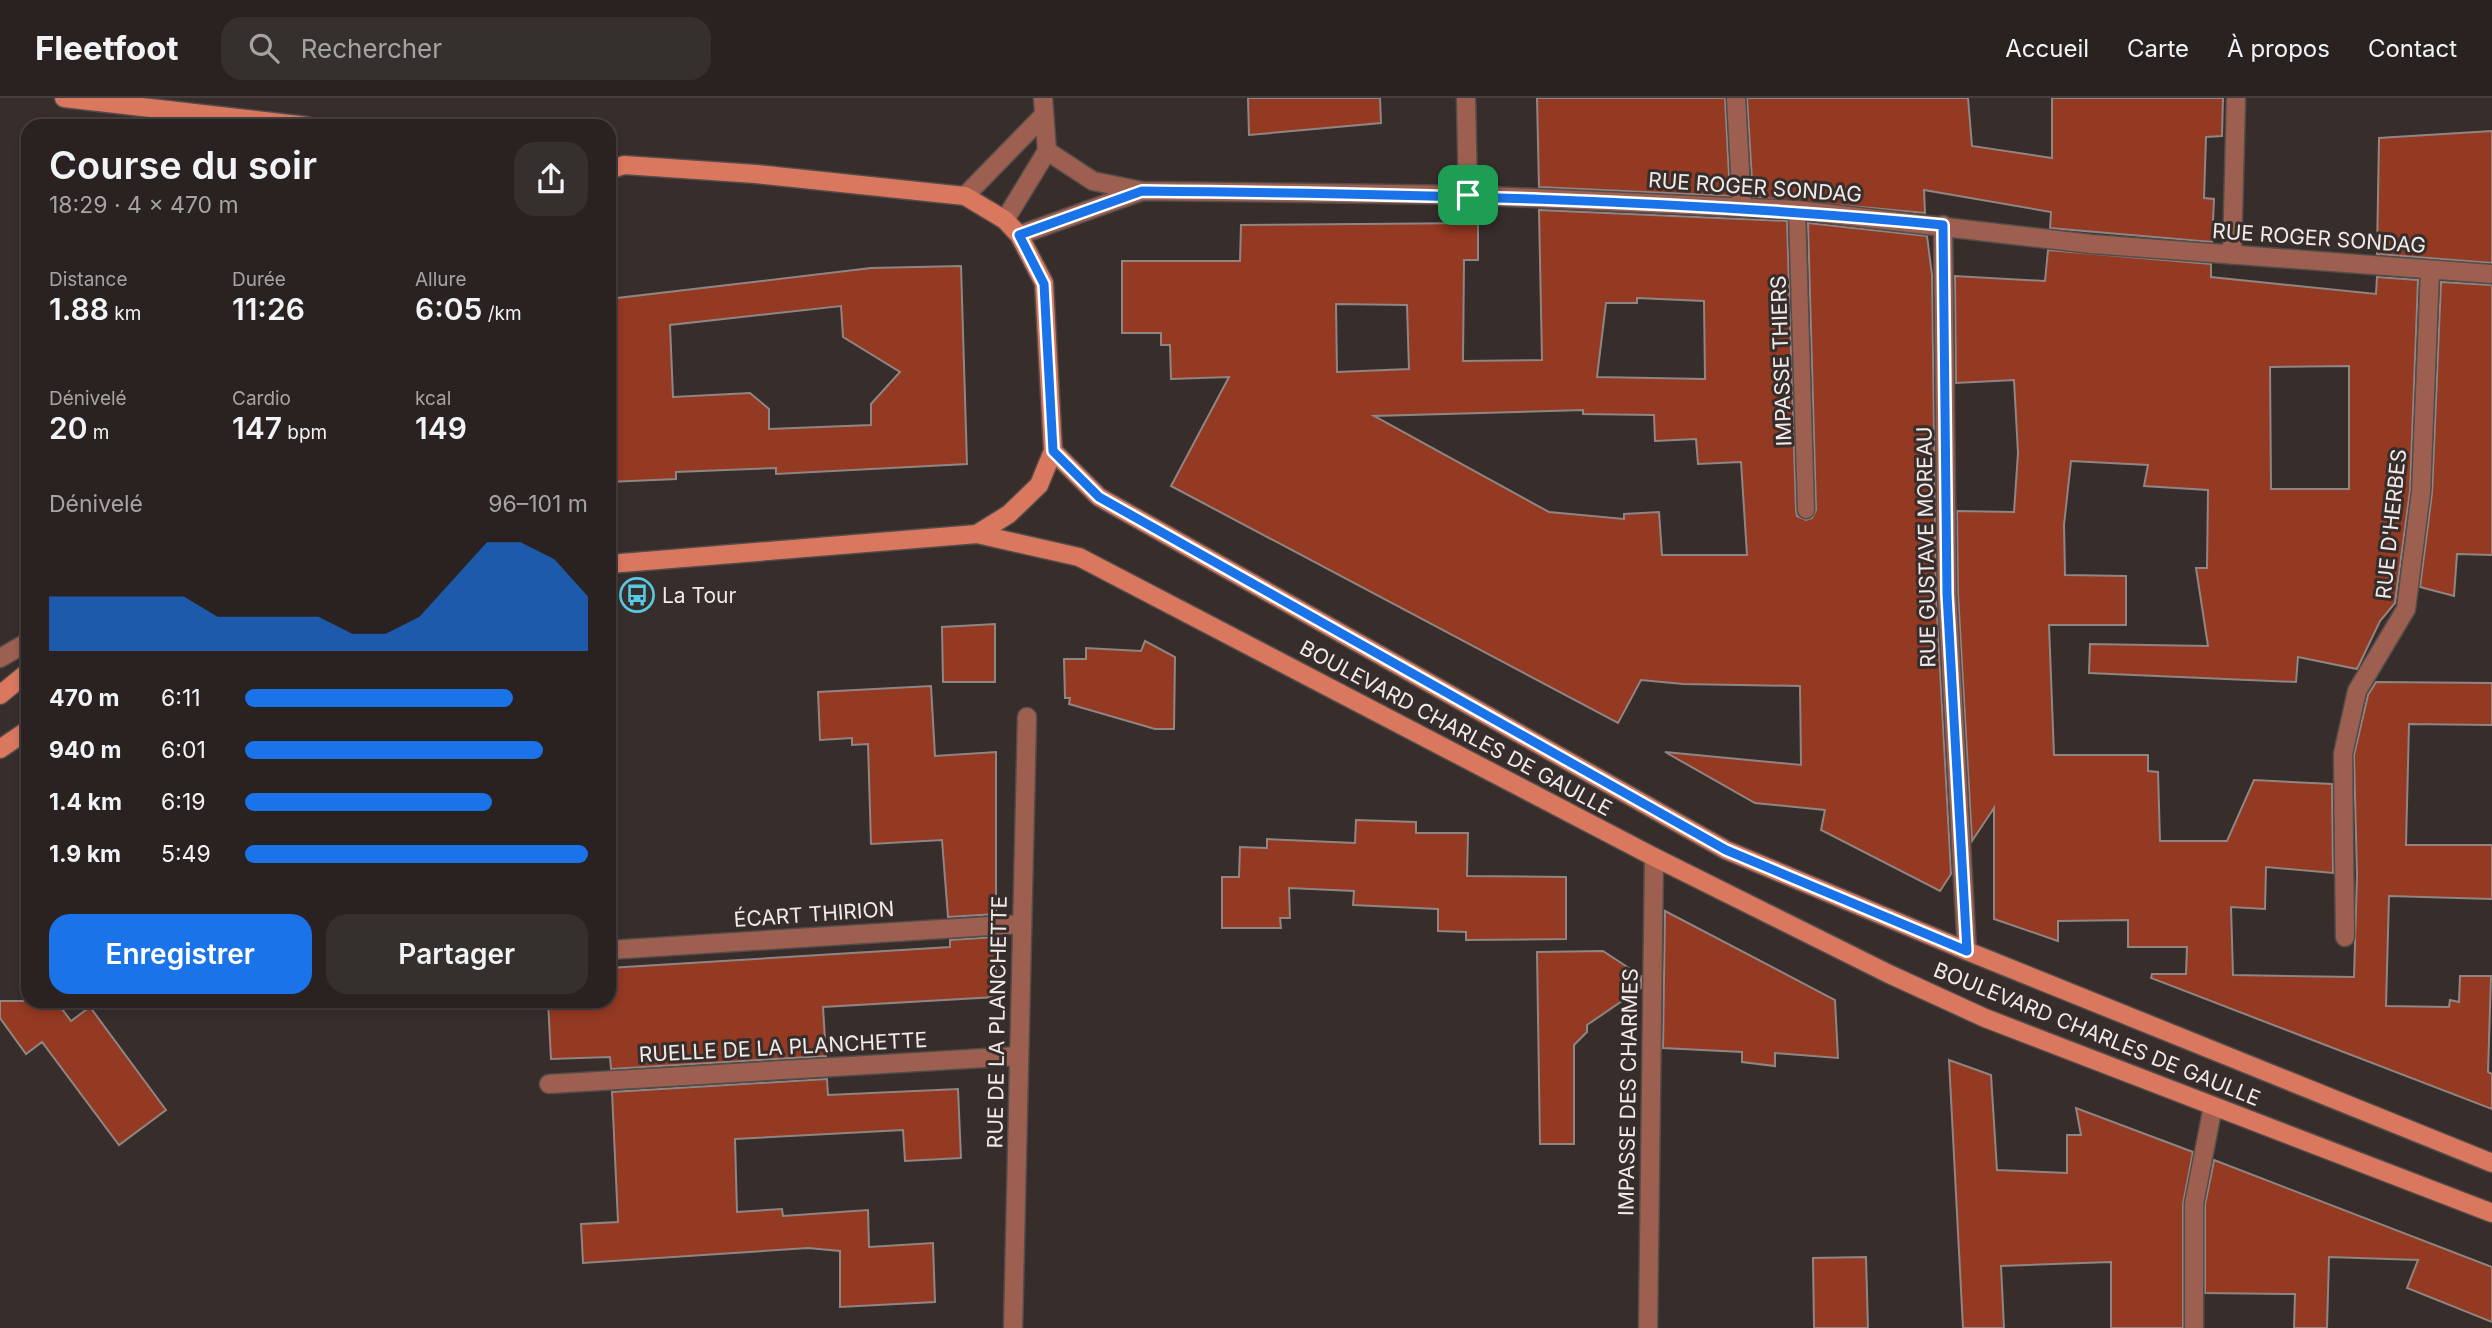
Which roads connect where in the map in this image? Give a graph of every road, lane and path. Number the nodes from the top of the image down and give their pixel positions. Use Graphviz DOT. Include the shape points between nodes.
graph roads {
  1 [pos="64,98"];
  2 [pos="1466,98"];
  3 [pos="1735,98"];
  4 [pos="2236,98"];
  5 [pos="1043,107"];
  6 [pos="228,119"];
  7 [pos="1047,151"];
  8 [pos="616,165"];
  9 [pos="1142,191"];
  10 [pos="1468,195"];
  11 [pos="965,196"];
  12 [pos="1742,206"];
  13 [pos="1797,211"];
  14 [pos="1005,220"];
  15 [pos="1943,225"];
  16 [pos="1019,235"];
  17 [pos="2232,254"];
  18 [pos="2430,270"];
  19 [pos="2492,274"];
  20 [pos="1053,451"];
  21 [pos="1806,510"];
  22 [pos="977,534"];
  23 [pos="616,563"];
  24 [pos="21,646"];
  25 [pos="0,658"];
  26 [pos="21,678"];
  27 [pos="0,695"];
  28 [pos="1027,717"];
  29 [pos="21,735"];
  30 [pos="0,749"];
  31 [pos="1654,857"];
  32 [pos="1022,924"];
  33 [pos="2345,937"];
  34 [pos="616,950"];
  35 [pos="1967,951"];
  36 [pos="1019,1056"];
  37 [pos="549,1084"];
  38 [pos="2213,1106"];
  39 [pos="2492,1163"];
  40 [pos="2492,1213"];
  41 [pos="1013,1328"];
  42 [pos="1648,1328"];
  43 [pos="2194,1328"];
  1 -- 6 [label="main road"];
  2 -- 10 [label="street"];
  3 -- 12 [label="street"];
  4 -- 17 [label="street"];
  5 -- 7 [label="street"];
  5 -- 11 [label="street"];
  7 -- 9 [label="street" via="1093,181"];
  7 -- 14 [label="street"];
  8 -- 11 [label="main road"];
  9 -- 10 [label="street, RUE ROGER SONDAG"];
  9 -- 16 [label="street, RUE ROGER SONDAG"];
  10 -- 12 [label="street, RUE ROGER SONDAG"];
  11 -- 14 [label="main road"];
  12 -- 13 [label="street, RUE ROGER SONDAG"];
  13 -- 15 [label="street, RUE ROGER SONDAG"];
  13 -- 21 [label="lane, IMPASSE THIERS"];
  14 -- 16 [label="main road"];
  15 -- 17 [label="street, RUE ROGER SONDAG" via="2091,244"];
  15 -- 35 [label="street, RUE GUSTAVE MOREAU" via="1947,594"];
  16 -- 20 [label="main road" via="1044,284"];
  17 -- 18 [label="street, RUE ROGER SONDAG"];
  18 -- 19 [label="street, RUE ROGER SONDAG"];
  18 -- 33 [label="street, RUE D'HERBES" via="2421,492 2406,609 2357,691 2343,754"];
  20 -- 22 [label="main road" via="1039,485 1010,514"];
  20 -- 35 [label="main road, BOULEVARD CHARLES DE GAULLE" via="1099,497 1726,850"];
  22 -- 23 [label="main road"];
  22 -- 31 [label="main road, BOULEVARD CHARLES DE GAULLE" via="1079,556"];
  24 -- 25 [label="street"];
  26 -- 27 [label="main road"];
  28 -- 32 [label="street, RUE DE LA PLANCHETTE"];
  29 -- 30 [label="main road"];
  31 -- 38 [label="main road, BOULEVARD CHARLES DE GAULLE" via="1984,1018"];
  31 -- 42 [label="street, IMPASSE DES CHARMES"];
  32 -- 34 [label="street, ÉCART THIRION"];
  32 -- 36 [label="street, RUE DE LA PLANCHETTE"];
  35 -- 39 [label="main road, BOULEVARD CHARLES DE GAULLE"];
  36 -- 37 [label="street, RUELLE DE LA PLANCHETTE"];
  36 -- 41 [label="street, RUE DE LA PLANCHETTE"];
  38 -- 40 [label="main road, BOULEVARD CHARLES DE GAULLE"];
  38 -- 43 [label="street" via="2194,1204"];
}
